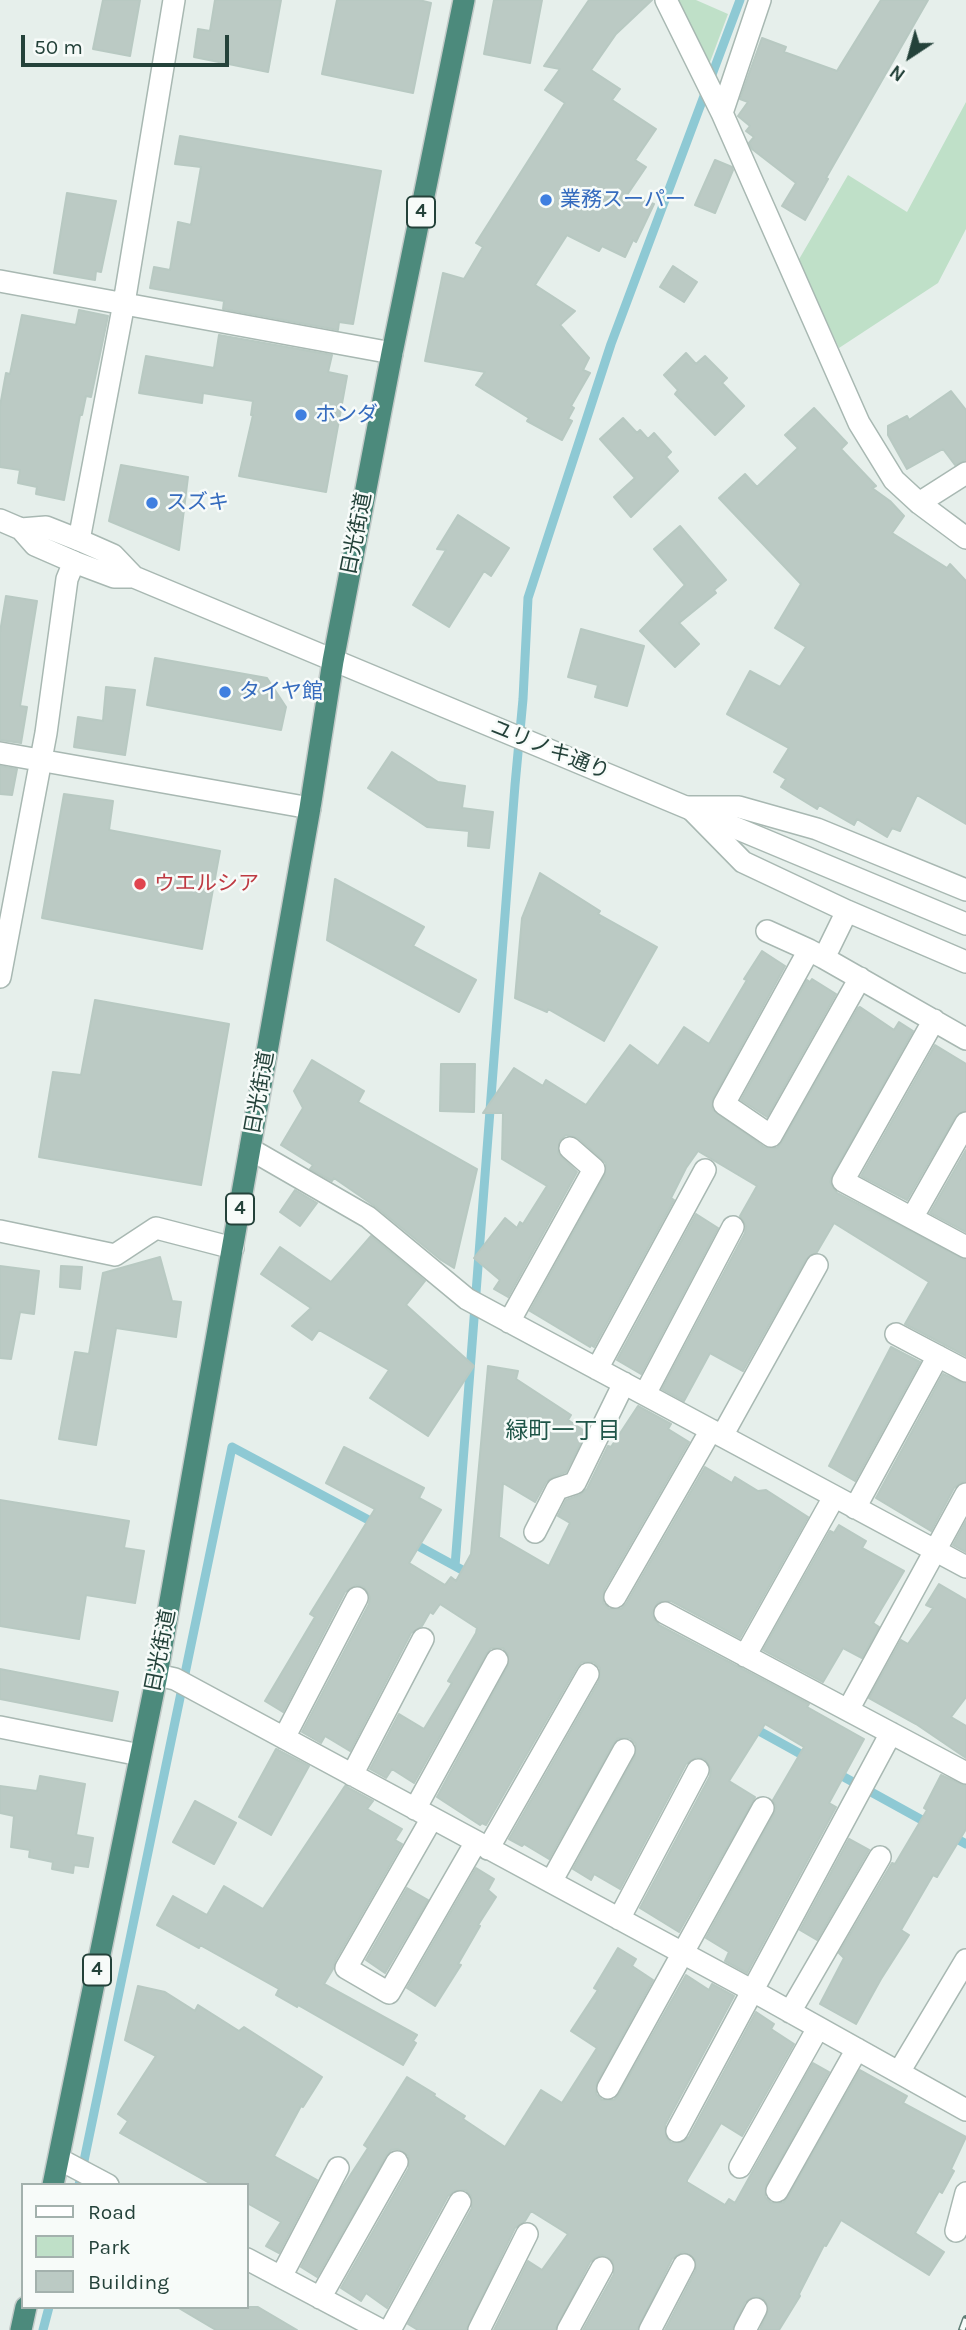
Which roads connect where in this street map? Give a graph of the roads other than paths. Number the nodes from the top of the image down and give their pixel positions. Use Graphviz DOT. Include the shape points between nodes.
graph roads {
  1 [pos="174,0"];
  2 [pos="464,0"];
  3 [pos="666,0"];
  4 [pos="760,0"];
  5 [pos="720,109"];
  6 [pos="0,281"];
  7 [pos="124,303"];
  8 [pos="392,353"];
  9 [pos="966,473"];
  10 [pos="919,503"];
  11 [pos="0,520"];
  12 [pos="21,529"];
  13 [pos="966,538"];
  14 [pos="79,540"];
  15 [pos="74,562"];
  16 [pos="134,577"];
  17 [pos="333,661"];
  18 [pos="0,753"];
  19 [pos="41,761"];
  20 [pos="688,807"];
  21 [pos="310,808"];
  22 [pos="966,890"];
  23 [pos="847,911"];
  24 [pos="966,924"];
  25 [pos="767,931"];
  26 [pos="816,954"];
  27 [pos="966,962"];
  28 [pos="0,977"];
  29 [pos="860,978"];
  30 [pos="934,1020"];
  31 [pos="966,1039"];
  32 [pos="966,1123"];
  33 [pos="570,1148"];
  34 [pos="250,1149"];
  35 [pos="705,1170"];
  36 [pos="912,1218"];
  37 [pos="733,1227"];
  38 [pos="0,1231"];
  39 [pos="966,1247"];
  40 [pos="233,1248"];
  41 [pos="817,1265"];
  42 [pos="509,1322"];
  43 [pos="896,1335"];
  44 [pos="938,1356"];
  45 [pos="597,1369"];
  46 [pos="966,1371"];
  47 [pos="624,1383"];
  48 [pos="645,1394"];
  49 [pos="716,1433"];
  50 [pos="966,1493"];
  51 [pos="834,1497"];
  52 [pos="855,1508"];
  53 [pos="535,1532"];
  54 [pos="935,1551"];
  55 [pos="966,1567"];
  56 [pos="615,1597"];
  57 [pos="357,1598"];
  58 [pos="665,1613"];
  59 [pos="423,1639"];
  60 [pos="745,1656"];
  61 [pos="497,1660"];
  62 [pos="588,1674"];
  63 [pos="157,1675"];
  64 [pos="848,1710"];
  65 [pos="0,1727"];
  66 [pos="891,1733"];
  67 [pos="284,1738"];
  68 [pos="624,1750"];
  69 [pos="140,1755"];
  70 [pos="698,1770"];
  71 [pos="966,1773"];
  72 [pos="352,1775"];
  73 [pos="763,1808"];
  74 [pos="423,1813"];
  75 [pos="482,1845"];
  76 [pos="880,1857"];
  77 [pos="551,1882"];
  78 [pos="619,1919"];
  79 [pos="683,1954"];
  80 [pos="966,1960"];
  81 [pos="753,1992"];
  82 [pos="790,2012"];
  83 [pos="818,2028"];
  84 [pos="857,2049"];
  85 [pos="899,2072"];
  86 [pos="608,2088"];
  87 [pos="966,2110"];
  88 [pos="677,2131"];
  89 [pos="59,2159"];
  90 [pos="397,2162"];
  91 [pos="740,2167"];
  92 [pos="338,2168"];
  93 [pos="53,2183"];
  94 [pos="104,2183"];
  95 [pos="777,2191"];
  96 [pos="966,2193"];
  97 [pos="460,2202"];
  98 [pos="956,2231"];
  99 [pos="527,2234"];
  100 [pos="248,2260"];
  101 [pos="684,2265"];
  102 [pos="602,2268"];
  103 [pos="281,2277"];
  104 [pos="320,2298"];
  105 [pos="26,2309"];
  106 [pos="756,2309"];
  107 [pos="21,2330"];
  108 [pos="381,2330"];
  109 [pos="390,2330"];
  110 [pos="479,2330"];
  111 [pos="568,2330"];
  112 [pos="650,2330"];
  113 [pos="745,2330"];
  1 -- 7 [label="street"];
  2 -- 8 [label="highway, 日光街道 / 4"];
  3 -- 5 [label="street"];
  4 -- 5 [label="street"];
  5 -- 10 [label="street" via="859,423 894,480"];
  6 -- 7 [label="street"];
  7 -- 8 [label="street"];
  7 -- 14 [label="street"];
  8 -- 17 [label="highway, 日光街道 / 4"];
  9 -- 10 [label="street"];
  10 -- 13 [label="street"];
  11 -- 12 [label="street, ユリノキ通り"];
  12 -- 14 [label="street, ユリノキ通り" via="47,527"];
  12 -- 15 [label="street, ユリノキ通り" via="35,545"];
  14 -- 16 [label="street, ユリノキ通り" via="113,555"];
  15 -- 16 [label="street, ユリノキ通り" via="114,577"];
  15 -- 19 [label="street" via="67,579"];
  16 -- 17 [label="street, ユリノキ通り"];
  17 -- 20 [label="street, ユリノキ通り"];
  17 -- 21 [label="highway, 日光街道 / 4"];
  18 -- 19 [label="street"];
  19 -- 21 [label="street"];
  19 -- 28 [label="street"];
  20 -- 22 [label="street" via="739,807 817,829"];
  20 -- 23 [label="street" via="743,862"];
  20 -- 24 [label="street, ユリノキ通り"];
  21 -- 34 [label="highway, 日光街道 / 4"];
  23 -- 26 [label="street"];
  23 -- 27 [label="street"];
  25 -- 26 [label="street"];
  26 -- 29 [label="street"];
  26 -- 29 [label="street" via="724,1104 771,1136"];
  29 -- 30 [label="street"];
  30 -- 31 [label="street"];
  30 -- 36 [label="street" via="843,1181"];
  32 -- 36 [label="street"];
  33 -- 42 [label="street" via="594,1169"];
  34 -- 40 [label="highway, 日光街道 / 4"];
  34 -- 42 [label="street" via="368,1217 467,1299"];
  35 -- 45 [label="street"];
  36 -- 39 [label="street"];
  37 -- 48 [label="street"];
  38 -- 40 [label="street" via="115,1255 156,1228"];
  40 -- 63 [label="highway, 日光街道 / 4"];
  41 -- 49 [label="street"];
  42 -- 45 [label="street"];
  43 -- 44 [label="street"];
  44 -- 46 [label="street"];
  44 -- 52 [label="street"];
  45 -- 47 [label="street"];
  47 -- 48 [label="street"];
  47 -- 53 [label="street" via="575,1483 557,1489"];
  48 -- 49 [label="street"];
  49 -- 51 [label="street"];
  49 -- 56 [label="street"];
  50 -- 54 [label="street"];
  51 -- 52 [label="street"];
  51 -- 60 [label="street"];
  52 -- 54 [label="street"];
  54 -- 55 [label="street"];
  54 -- 64 [label="street"];
  57 -- 67 [label="street"];
  58 -- 60 [label="street"];
  59 -- 72 [label="street"];
  60 -- 64 [label="street"];
  61 -- 74 [label="street"];
  62 -- 75 [label="street"];
  63 -- 67 [label="street" via="175,1679"];
  63 -- 69 [label="highway, 日光街道 / 4"];
  64 -- 66 [label="street"];
  65 -- 69 [label="street"];
  66 -- 71 [label="street"];
  66 -- 81 [label="street"];
  67 -- 72 [label="street"];
  68 -- 77 [label="street"];
  69 -- 89 [label="highway, 日光街道 / 4"];
  70 -- 78 [label="street"];
  72 -- 74 [label="street"];
  73 -- 79 [label="street"];
  74 -- 75 [label="street"];
  74 -- 75 [label="street" via="346,1968 389,1993"];
  75 -- 77 [label="street"];
  76 -- 82 [label="street"];
  77 -- 78 [label="street"];
  78 -- 79 [label="street"];
  79 -- 81 [label="street"];
  79 -- 86 [label="street"];
  80 -- 85 [label="street"];
  81 -- 82 [label="street"];
  81 -- 88 [label="street"];
  82 -- 83 [label="street"];
  83 -- 84 [label="street"];
  83 -- 91 [label="street"];
  84 -- 85 [label="street"];
  84 -- 95 [label="street"];
  85 -- 87 [label="street"];
  89 -- 93 [label="highway, 日光街道 / 4"];
  89 -- 94 [label="street"];
  90 -- 104 [label="street"];
  92 -- 103 [label="street"];
  96 -- 98 [label="street"];
  97 -- 109 [label="street"];
  99 -- 110 [label="street"];
  100 -- 103 [label="street"];
  101 -- 112 [label="street"];
  102 -- 111 [label="street"];
  103 -- 104 [label="street"];
  104 -- 108 [label="street"];
  105 -- 107 [label="highway"];
  106 -- 113 [label="street"];
}
